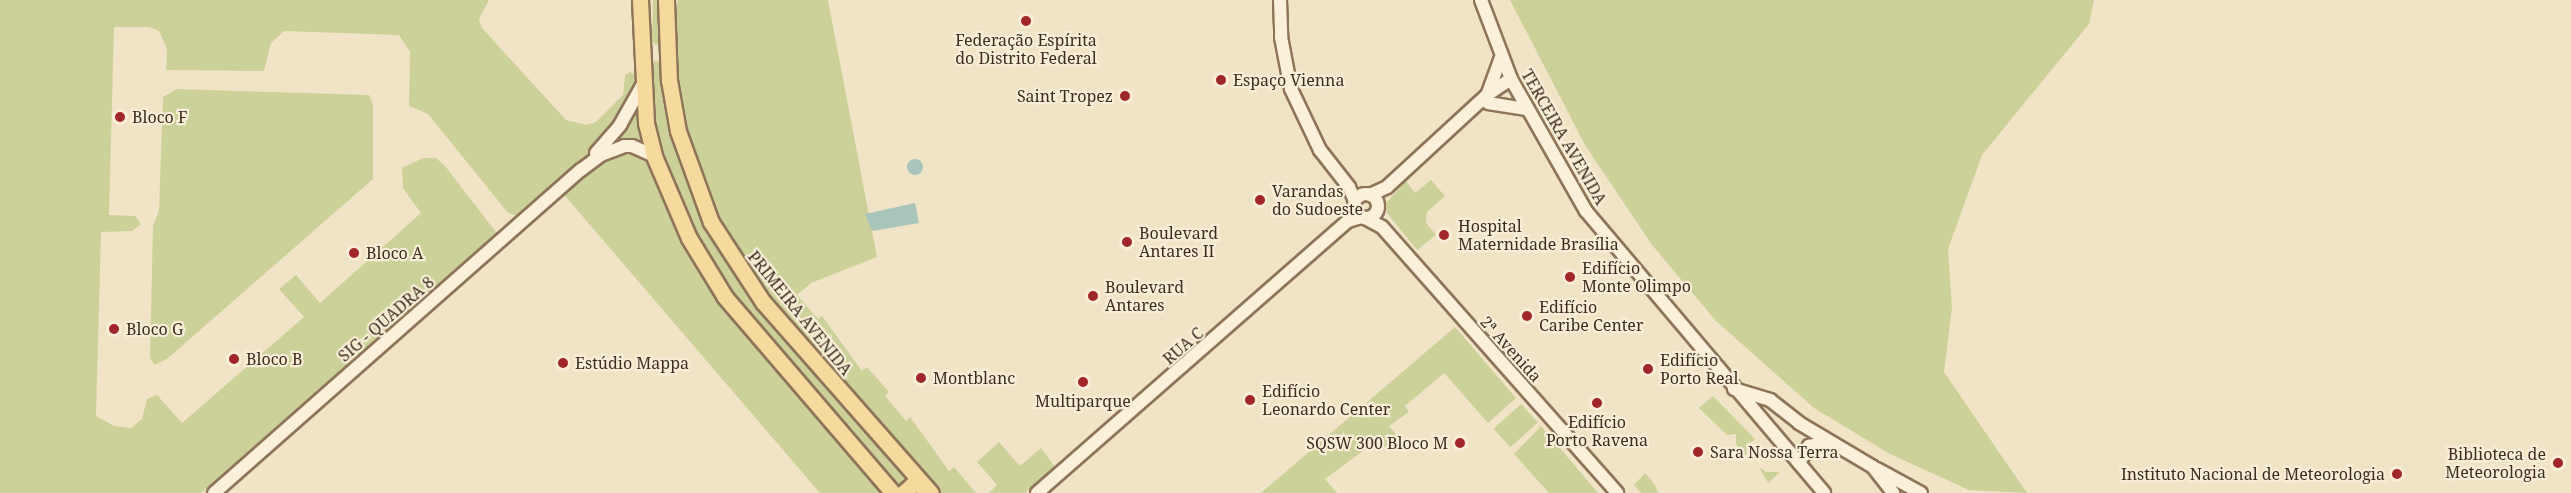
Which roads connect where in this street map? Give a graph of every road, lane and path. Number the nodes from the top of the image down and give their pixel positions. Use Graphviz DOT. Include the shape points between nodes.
graph roads {
  1 [pos="640,0"];
  2 [pos="666,0"];
  3 [pos="1280,0"];
  4 [pos="1481,0"];
  5 [pos="642,42"];
  6 [pos="666,43"];
  7 [pos="1501,58"];
  8 [pos="1513,83"];
  9 [pos="642,86"];
  10 [pos="1488,99"];
  11 [pos="1527,109"];
  12 [pos="654,156"];
  13 [pos="581,170"];
  14 [pos="1364,208"];
  15 [pos="1734,388"];
  16 [pos="1829,442"];
  17 [pos="1799,463"];
  18 [pos="1873,467"];
  19 [pos="928,489"];
  20 [pos="214,493"];
  21 [pos="893,493"];
  22 [pos="903,493"];
  23 [pos="1037,493"];
  24 [pos="1617,493"];
  25 [pos="1824,493"];
  26 [pos="1893,493"];
  27 [pos="1921,493"];
  1 -- 5 [label="main road"];
  2 -- 6 [label="main road, PRIMEIRA AVENIDA"];
  3 -- 14 [label="street" via="1281,37 1291,89 1320,150"];
  4 -- 7 [label="street, TERCEIRA AVENIDA"];
  5 -- 6 [label="main road" via="654,49"];
  5 -- 9 [label="main road"];
  6 -- 19 [label="main road, PRIMEIRA AVENIDA" via="678,131 691,175 724,246 763,302"];
  7 -- 8 [label="street, TERCEIRA AVENIDA"];
  7 -- 10 [label="street"];
  8 -- 10 [label="street, RUA C"];
  8 -- 11 [label="street, TERCEIRA AVENIDA"];
  9 -- 12 [label="main road"];
  9 -- 13 [label="street, SIG - QUADRA 8" via="620,125"];
  10 -- 11 [label="street"];
  10 -- 14 [label="street, RUA C"];
  11 -- 15 [label="street, TERCEIRA AVENIDA" via="1586,211"];
  12 -- 13 [label="street, SIG - QUADRA 8" via="624,146 601,155"];
  12 -- 21 [label="main road" via="689,238 725,297"];
  13 -- 20 [label="street, SIG - QUADRA 8"];
  14 -- 23 [label="street, RUA C"];
  14 -- 24 [label="street, 2ª Avenida"];
  15 -- 16 [label="street" via="1770,400"];
  15 -- 17 [label="street, TERCEIRA AVENIDA"];
  16 -- 17 [label="street" via="1809,446"];
  16 -- 18 [label="street"];
  17 -- 25 [label="street, TERCEIRA AVENIDA"];
  18 -- 26 [label="street"];
  18 -- 27 [label="street"];
  19 -- 22 [label="main road" via="913,484"];
}
